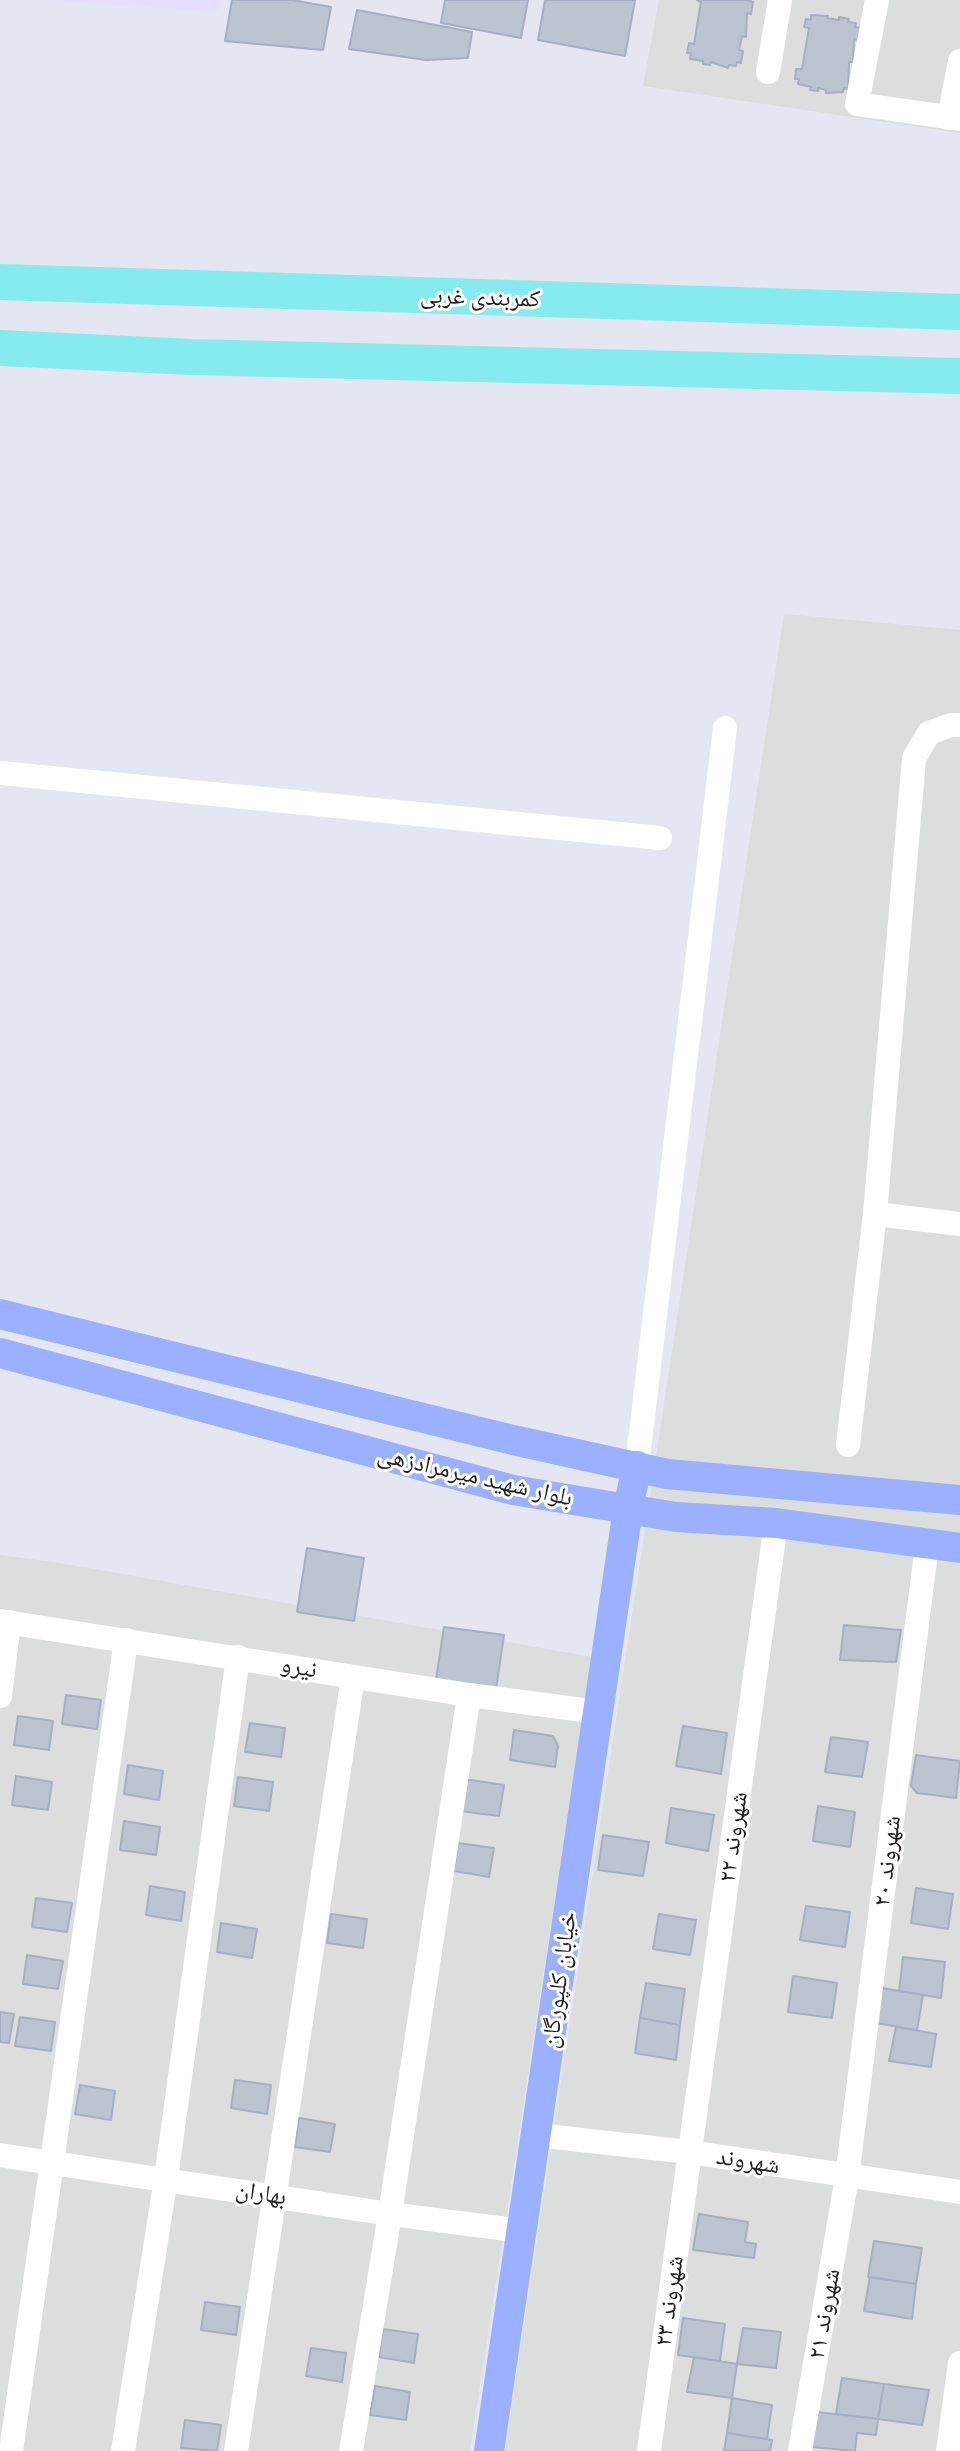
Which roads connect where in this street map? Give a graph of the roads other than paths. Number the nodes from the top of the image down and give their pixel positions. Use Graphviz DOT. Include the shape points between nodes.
graph roads {
  1 [pos="780,0"];
  2 [pos="877,0"];
  3 [pos="960,61"];
  4 [pos="768,72"];
  5 [pos="954,118"];
  6 [pos="0,282"];
  7 [pos="960,312"];
  8 [pos="0,348"];
  9 [pos="960,376"];
  10 [pos="960,725"];
  11 [pos="725,728"];
  12 [pos="0,773"];
  13 [pos="660,838"];
  14 [pos="875,1214"];
  15 [pos="960,1224"];
  16 [pos="0,1314"];
  17 [pos="0,1353"];
  18 [pos="848,1445"];
  19 [pos="637,1466"];
  20 [pos="960,1500"];
  21 [pos="628,1509"];
  22 [pos="776,1523"];
  23 [pos="927,1545"];
  24 [pos="960,1548"];
  25 [pos="5,1622"];
  26 [pos="126,1640"];
  27 [pos="238,1657"];
  28 [pos="353,1677"];
  29 [pos="469,1695"];
  30 [pos="0,1696"];
  31 [pos="598,1712"];
  32 [pos="536,2135"];
  33 [pos="689,2152"];
  34 [pos="0,2155"];
  35 [pos="54,2163"];
  36 [pos="847,2177"];
  37 [pos="166,2178"];
  38 [pos="960,2192"];
  39 [pos="276,2195"];
  40 [pos="390,2214"];
  41 [pos="522,2231"];
  42 [pos="960,2363"];
  43 [pos="11,2451"];
  44 [pos="123,2451"];
  45 [pos="236,2451"];
  46 [pos="351,2451"];
  47 [pos="489,2451"];
  48 [pos="649,2451"];
  49 [pos="800,2451"];
  50 [pos="948,2451"];
  1 -- 4 [label="street"];
  2 -- 5 [label="street" via="857,104"];
  3 -- 5 [label="street"];
  6 -- 7 [label="highway, کمربندی غربی"];
  8 -- 9 [label="highway"];
  10 -- 14 [label="street" via="929,733 914,758"];
  11 -- 19 [label="street"];
  12 -- 13 [label="street"];
  14 -- 15 [label="street"];
  14 -- 18 [label="street"];
  16 -- 19 [label="main road, بلوار شهید میرمرادزهی"];
  17 -- 21 [label="main road, بلوار شهید میرمرادزهی" via="513,1490"];
  19 -- 20 [label="main road, بلوار شهید میرمرادزهی" via="667,1474"];
  19 -- 21 [label="main road, خیابان کلپورگان"];
  21 -- 22 [label="main road, بلوار شهید میرمرادزهی"];
  21 -- 31 [label="main road, خیابان کلپورگان"];
  22 -- 23 [label="main road, بلوار شهید میرمرادزهی"];
  22 -- 33 [label="street, شهروند ۲۲"];
  23 -- 24 [label="main road, بلوار شهید میرمرادزهی"];
  23 -- 36 [label="street, شهروند ۲۰"];
  25 -- 26 [label="street, نیرو"];
  25 -- 30 [label="street"];
  26 -- 27 [label="street, نیرو"];
  26 -- 35 [label="street"];
  27 -- 28 [label="street, نیرو"];
  27 -- 37 [label="street"];
  28 -- 29 [label="street, نیرو"];
  28 -- 39 [label="street"];
  29 -- 31 [label="street, نیرو"];
  29 -- 40 [label="street"];
  31 -- 32 [label="main road, خیابان کلپورگان"];
  32 -- 33 [label="street, شهروند"];
  32 -- 41 [label="main road, خیابان کلپورگان"];
  33 -- 36 [label="street, شهروند"];
  33 -- 48 [label="street, شهروند ۲۳"];
  34 -- 35 [label="street, بهاران"];
  35 -- 37 [label="street, بهاران"];
  35 -- 43 [label="street"];
  36 -- 38 [label="street, شهروند"];
  36 -- 49 [label="street, شهروند ۲۱"];
  37 -- 39 [label="street, بهاران"];
  37 -- 44 [label="street"];
  39 -- 40 [label="street, بهاران"];
  39 -- 45 [label="street"];
  40 -- 41 [label="street, بهاران"];
  40 -- 46 [label="street"];
  41 -- 47 [label="main road, خیابان کلپورگان"];
  42 -- 50 [label="street"];
}
